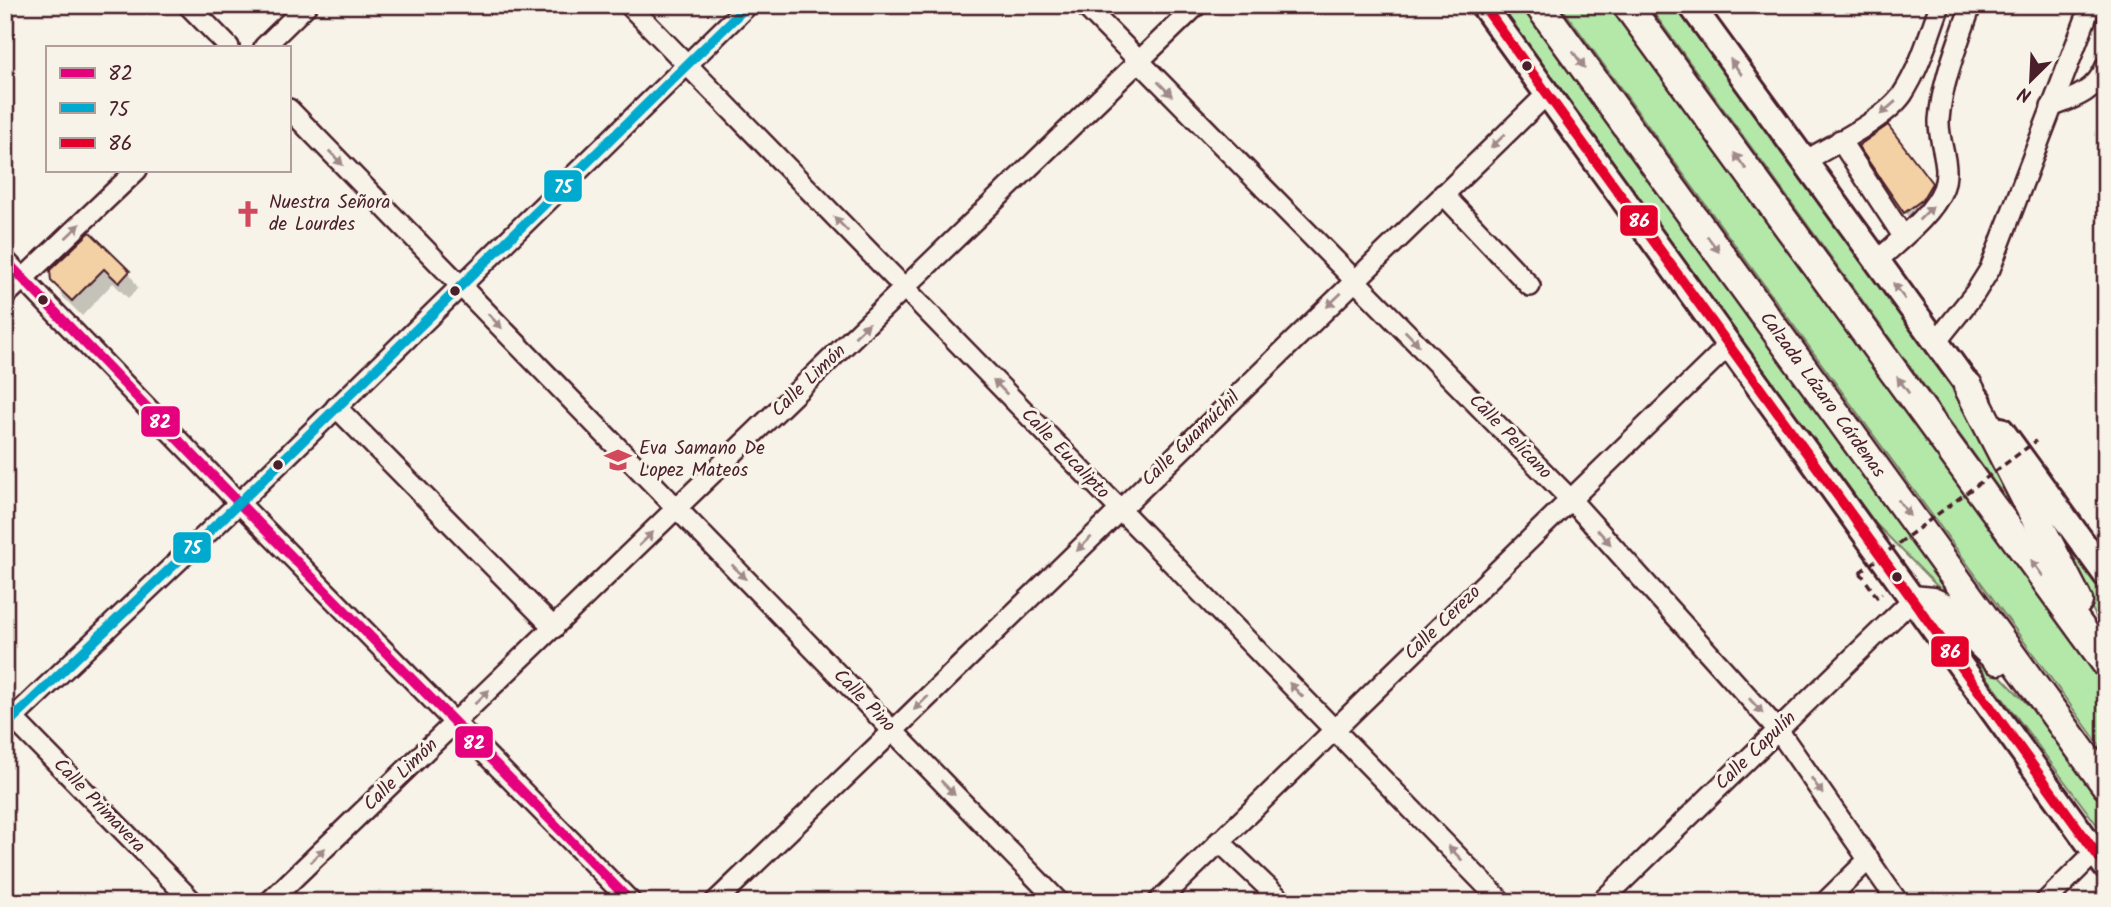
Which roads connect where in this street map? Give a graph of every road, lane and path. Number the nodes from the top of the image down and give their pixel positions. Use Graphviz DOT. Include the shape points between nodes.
graph roads {
  1 [pos="188,5"];
  2 [pos="307,5"];
  3 [pos="629,5"];
  4 [pos="748,5"];
  5 [pos="1084,5"];
  6 [pos="1197,5"];
  7 [pos="1483,5"];
  8 [pos="1539,5"];
  9 [pos="1627,5"];
  10 [pos="1691,5"];
  11 [pos="1971,5"];
  12 [pos="2091,5"];
  13 [pos="1938,10"];
  14 [pos="1964,26"];
  15 [pos="228,46"];
  16 [pos="265,46"];
  17 [pos="1138,62"];
  18 [pos="687,65"];
  19 [pos="2106,66"];
  20 [pos="1917,68"];
  21 [pos="1946,81"];
  22 [pos="1547,94"];
  23 [pos="2051,107"];
  24 [pos="290,110"];
  25 [pos="1840,140"];
  26 [pos="1805,161"];
  27 [pos="135,172"];
  28 [pos="1443,194"];
  29 [pos="1903,236"];
  30 [pos="5,260"];
  31 [pos="1877,261"];
  32 [pos="23,279"];
  33 [pos="1355,279"];
  34 [pos="461,286"];
  35 [pos="1531,286"];
  36 [pos="904,289"];
  37 [pos="5,296"];
  38 [pos="1936,342"];
  39 [pos="1728,346"];
  40 [pos="1968,386"];
  41 [pos="336,407"];
  42 [pos="2036,441"];
  43 [pos="1571,499"];
  44 [pos="239,503"];
  45 [pos="678,509"];
  46 [pos="1119,509"];
  47 [pos="2106,575"];
  48 [pos="1877,597"];
  49 [pos="1912,600"];
  50 [pos="554,628"];
  51 [pos="2106,657"];
  52 [pos="2106,663"];
  53 [pos="8,718"];
  54 [pos="456,722"];
  55 [pos="1334,729"];
  56 [pos="1778,730"];
  57 [pos="893,731"];
  58 [pos="2068,733"];
  59 [pos="2106,785"];
  60 [pos="1219,841"];
  61 [pos="1869,859"];
  62 [pos="2101,860"];
  63 [pos="193,902"];
  64 [pos="269,902"];
  65 [pos="631,902"];
  66 [pos="715,902"];
  67 [pos="1059,902"];
  68 [pos="1158,902"];
  69 [pos="1283,902"];
  70 [pos="1502,902"];
  71 [pos="1601,902"];
  72 [pos="1825,902"];
  73 [pos="1898,902"];
  74 [pos="2045,902"];
  1 -- 15 [label="street"];
  2 -- 16 [label="street"];
  3 -- 18 [label="street, Calle Eucalipto"];
  4 -- 18 [label="street"];
  5 -- 17 [label="street, Calle Pelícano"];
  6 -- 17 [label="street, Calle Limón"];
  7 -- 22 [label="main road"];
  8 -- 58 [label="highway, Calzada Lázaro Cárdenas, one-way"];
  52 -- 9 [label="highway, one-way"];
  26 -- 10 [label="main road, one-way"];
  11 -- 14 [label="street"];
  12 -- 23 [label="street"];
  13 -- 14 [label="street"];
  13 -- 20 [label="street"];
  14 -- 21 [label="street"];
  17 -- 33 [label="street, Calle Pelícano, one-way"];
  17 -- 36 [label="street, Calle Limón"];
  18 -- 34 [label="street"];
  36 -- 18 [label="street, Calle Eucalipto, one-way"];
  19 -- 23 [label="street" via="2100,80 2079,97"];
  20 -- 21 [label="street"];
  20 -- 25 [label="street, one-way" via="1902,96 1886,112"];
  29 -- 21 [label="street, one-way" via="1934,206 1943,188 1947,169 1939,122"];
  22 -- 28 [label="street, Calle Guamúchil, one-way"];
  22 -- 39 [label="main road"];
  23 -- 38 [label="street" via="1990,269"];
  24 -- 34 [label="street, Calle Pino, one-way"];
  25 -- 26 [label="street"];
  25 -- 29 [label="street"];
  26 -- 31 [label="main road"];
  32 -- 27 [label="street, one-way"];
  28 -- 33 [label="street, Calle Guamúchil"];
  28 -- 35 [label="street"];
  29 -- 31 [label="street"];
  30 -- 32 [label="street"];
  38 -- 31 [label="main road, one-way"];
  32 -- 37 [label="street"];
  32 -- 44 [label="street"];
  33 -- 43 [label="street, Calle Pelícano, one-way"];
  33 -- 46 [label="street, Calle Guamúchil, one-way"];
  34 -- 41 [label="street"];
  34 -- 45 [label="street, Calle Pino, one-way"];
  45 -- 36 [label="street, Calle Limón, one-way"];
  46 -- 36 [label="street, Calle Eucalipto, one-way"];
  38 -- 40 [label="main road"];
  39 -- 43 [label="street, Calle Cerezo"];
  39 -- 49 [label="main road"];
  40 -- 47 [label="main road"];
  40 -- 51 [label="highway"];
  41 -- 44 [label="street"];
  41 -- 50 [label="street"];
  42 -- 48 [label="path, bridge" via="1860,572"];
  43 -- 55 [label="street, Calle Cerezo"];
  43 -- 56 [label="street, Calle Pelícano, one-way"];
  44 -- 53 [label="street"];
  44 -- 54 [label="street"];
  50 -- 45 [label="street, Calle Limón, one-way"];
  45 -- 57 [label="street, Calle Pino, one-way"];
  55 -- 46 [label="street, Calle Eucalipto, one-way"];
  46 -- 57 [label="street, Calle Guamúchil, one-way"];
  49 -- 56 [label="street, Calle Capulín"];
  49 -- 58 [label="highway" via="1943,607"];
  49 -- 62 [label="main road"];
  54 -- 50 [label="street, Calle Limón, one-way"];
  53 -- 63 [label="street, Calle Primavera"];
  64 -- 54 [label="street, Calle Limón, one-way"];
  54 -- 65 [label="street"];
  55 -- 60 [label="street, Calle Cerezo"];
  70 -- 55 [label="street, Calle Eucalipto, one-way"];
  56 -- 61 [label="street, Calle Pelícano, one-way"];
  56 -- 71 [label="street, Calle Capulín"];
  57 -- 66 [label="street, Calle Guamúchil"];
  57 -- 67 [label="street, Calle Pino, one-way"];
  58 -- 59 [label="highway, Calzada Lázaro Cárdenas"];
  60 -- 68 [label="street, Calle Cerezo"];
  60 -- 69 [label="street"];
  61 -- 72 [label="street"];
  61 -- 73 [label="street, Calle Pelícano"];
  62 -- 74 [label="street"];
}
